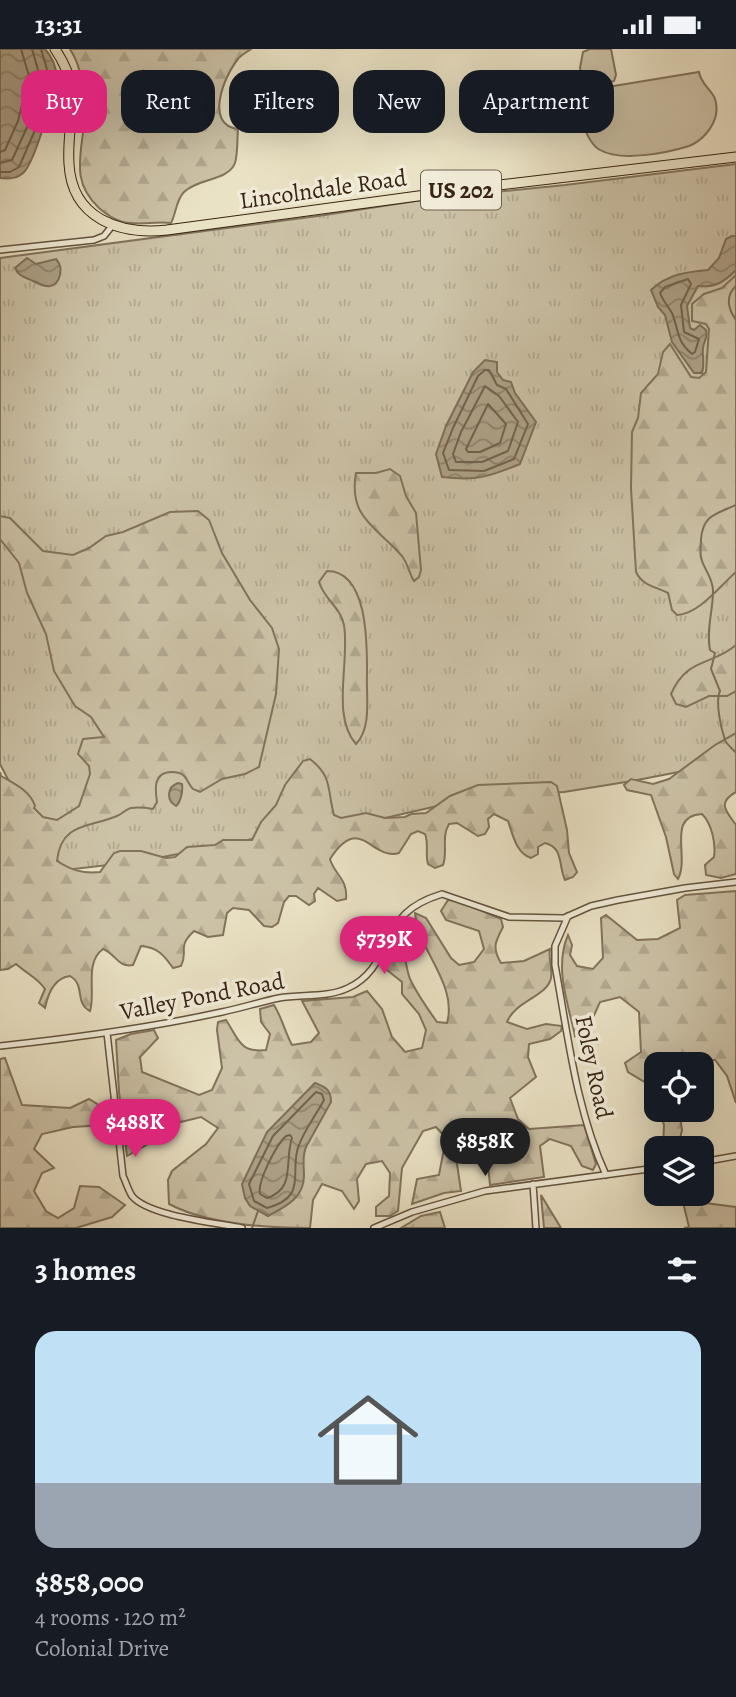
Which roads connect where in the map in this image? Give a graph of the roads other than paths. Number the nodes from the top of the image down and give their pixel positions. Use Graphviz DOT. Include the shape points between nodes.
graph roads {
  1 [pos="55,49"];
  2 [pos="736,157"];
  3 [pos="113,226"];
  4 [pos="0,250"];
  5 [pos="736,883"];
  6 [pos="568,916"];
  7 [pos="107,1033"];
  8 [pos="0,1046"];
  9 [pos="736,1156"];
  10 [pos="714,1160"];
  11 [pos="644,1170"];
  12 [pos="607,1175"];
  13 [pos="533,1184"];
  14 [pos="382,1226"];
  15 [pos="239,1227"];
  16 [pos="374,1228"];
  17 [pos="536,1228"];
  1 -- 3 [label="main road" via="72,89 68,157 73,184 91,212"];
  2 -- 3 [label="main road, Lincolndale Road / US 202" via="167,230"];
  3 -- 4 [label="street" via="94,240"];
  5 -- 6 [label="street, Valley Pond Road" via="618,900"];
  6 -- 7 [label="street, Valley Pond Road" via="509,917 442,894 405,914 374,969 347,989"];
  6 -- 12 [label="street, Foley Road" via="555,946 555,965 585,1117"];
  7 -- 8 [label="street, Valley Pond Road"];
  7 -- 15 [label="street" via="123,1175 132,1196 142,1205 164,1212"];
  9 -- 10 [label="street"];
  11 -- 12 [label="street"];
  12 -- 13 [label="street"];
  13 -- 14 [label="street" via="460,1197"];
  13 -- 17 [label="street"];
  14 -- 16 [label="street"];
}
